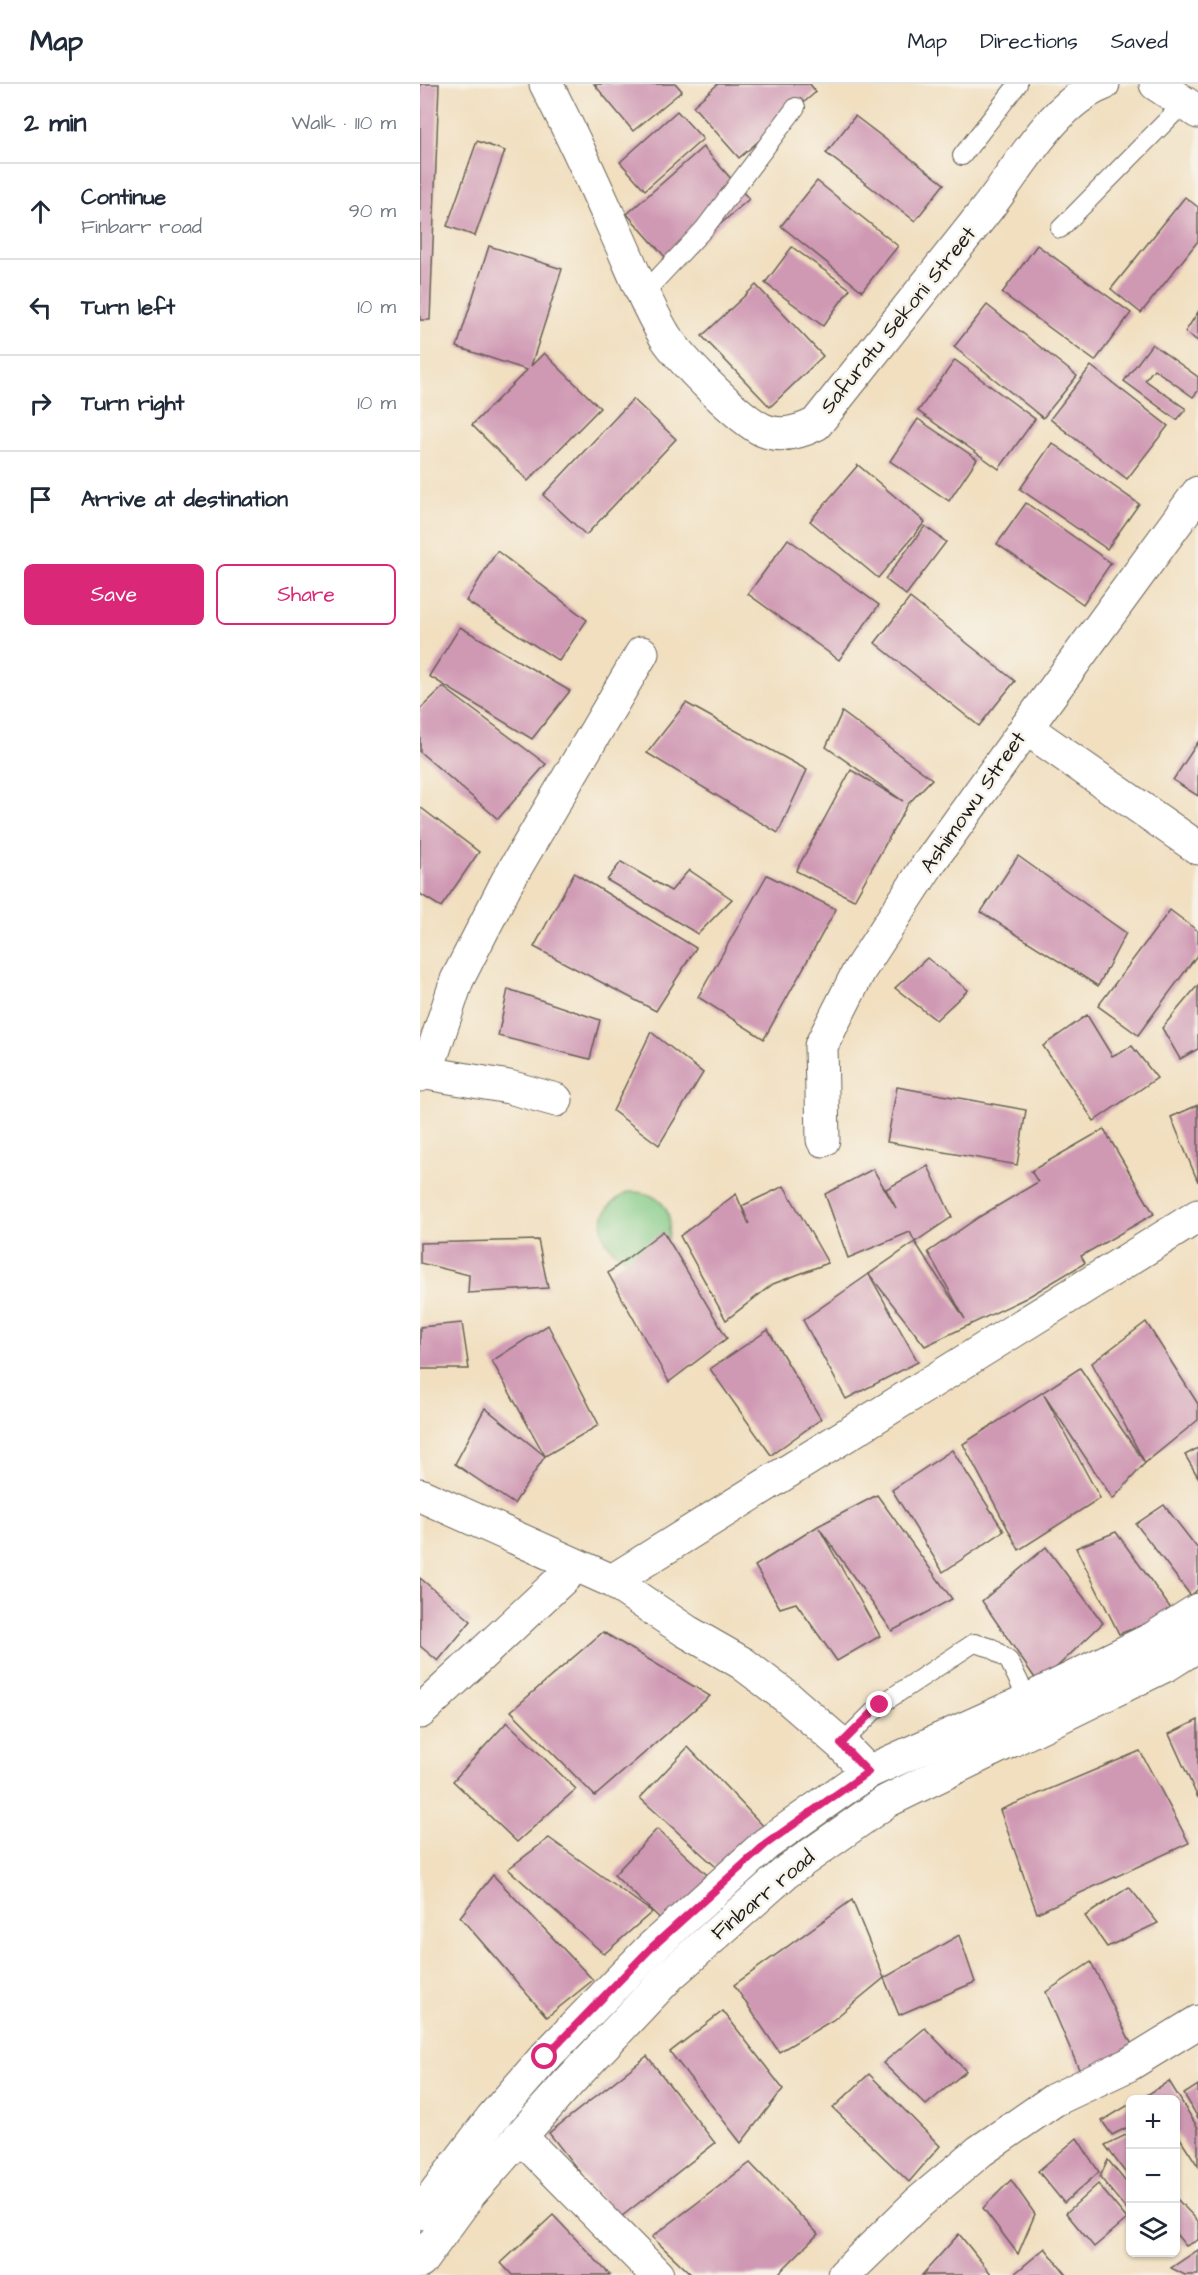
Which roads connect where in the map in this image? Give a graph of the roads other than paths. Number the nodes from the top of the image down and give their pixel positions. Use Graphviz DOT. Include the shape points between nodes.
graph roads {
  1 [pos="546,84"];
  2 [pos="1018,84"];
  3 [pos="1156,84"];
  4 [pos="1096,85"];
  5 [pos="796,107"];
  6 [pos="1191,107"];
  7 [pos="962,156"];
  8 [pos="1060,229"];
  9 [pos="643,294"];
  10 [pos="1198,493"];
  11 [pos="642,653"];
  12 [pos="1026,728"];
  13 [pos="1198,848"];
  14 [pos="423,1074"];
  15 [pos="556,1100"];
  16 [pos="823,1140"];
  17 [pos="1198,1216"];
  18 [pos="420,1495"];
  19 [pos="576,1566"];
  20 [pos="612,1581"];
  21 [pos="1198,1610"];
  22 [pos="1198,1645"];
  23 [pos="1028,1700"];
  24 [pos="420,1712"];
  25 [pos="841,1744"];
  26 [pos="868,1772"];
  27 [pos="1198,2022"];
  28 [pos="520,2136"];
  29 [pos="420,2213"];
  30 [pos="420,2262"];
  31 [pos="657,2275"];
  32 [pos="844,2275"];
  1 -- 9 [label="street, Safuratu Sekoni Street"];
  2 -- 7 [label="lane"];
  3 -- 6 [label="street"];
  4 -- 9 [label="street, Safuratu Sekoni Street" via="1057,116 816,424 801,432 765,431 746,418 698,375 666,337"];
  5 -- 9 [label="lane" via="704,229"];
  6 -- 8 [label="lane"];
  10 -- 12 [label="street, Ashimowu Street"];
  11 -- 14 [label="street" via="502,891 457,980"];
  12 -- 13 [label="street"];
  12 -- 16 [label="street, Ashimowu Street" via="859,971 821,1046"];
  14 -- 15 [label="street"];
  17 -- 20 [label="street"];
  18 -- 19 [label="street"];
  19 -- 20 [label="street"];
  19 -- 24 [label="street"];
  20 -- 25 [label="street" via="742,1664"];
  21 -- 23 [label="street, Finbarr road" via="1154,1638"];
  22 -- 28 [label="street, Finbarr road" via="1168,1664 886,1801 785,1873 670,1975"];
  23 -- 25 [label="lane" via="1009,1661 992,1648 974,1643 880,1705"];
  23 -- 26 [label="street, Finbarr road"];
  25 -- 26 [label="street"];
  26 -- 29 [label="street, Finbarr road" via="766,1844 650,1949 545,2057 492,2118"];
  27 -- 32 [label="street" via="1128,2066 1054,2100 980,2151 917,2204"];
  28 -- 30 [label="street, Finbarr road" via="471,2192"];
  28 -- 31 [label="street"];
}
